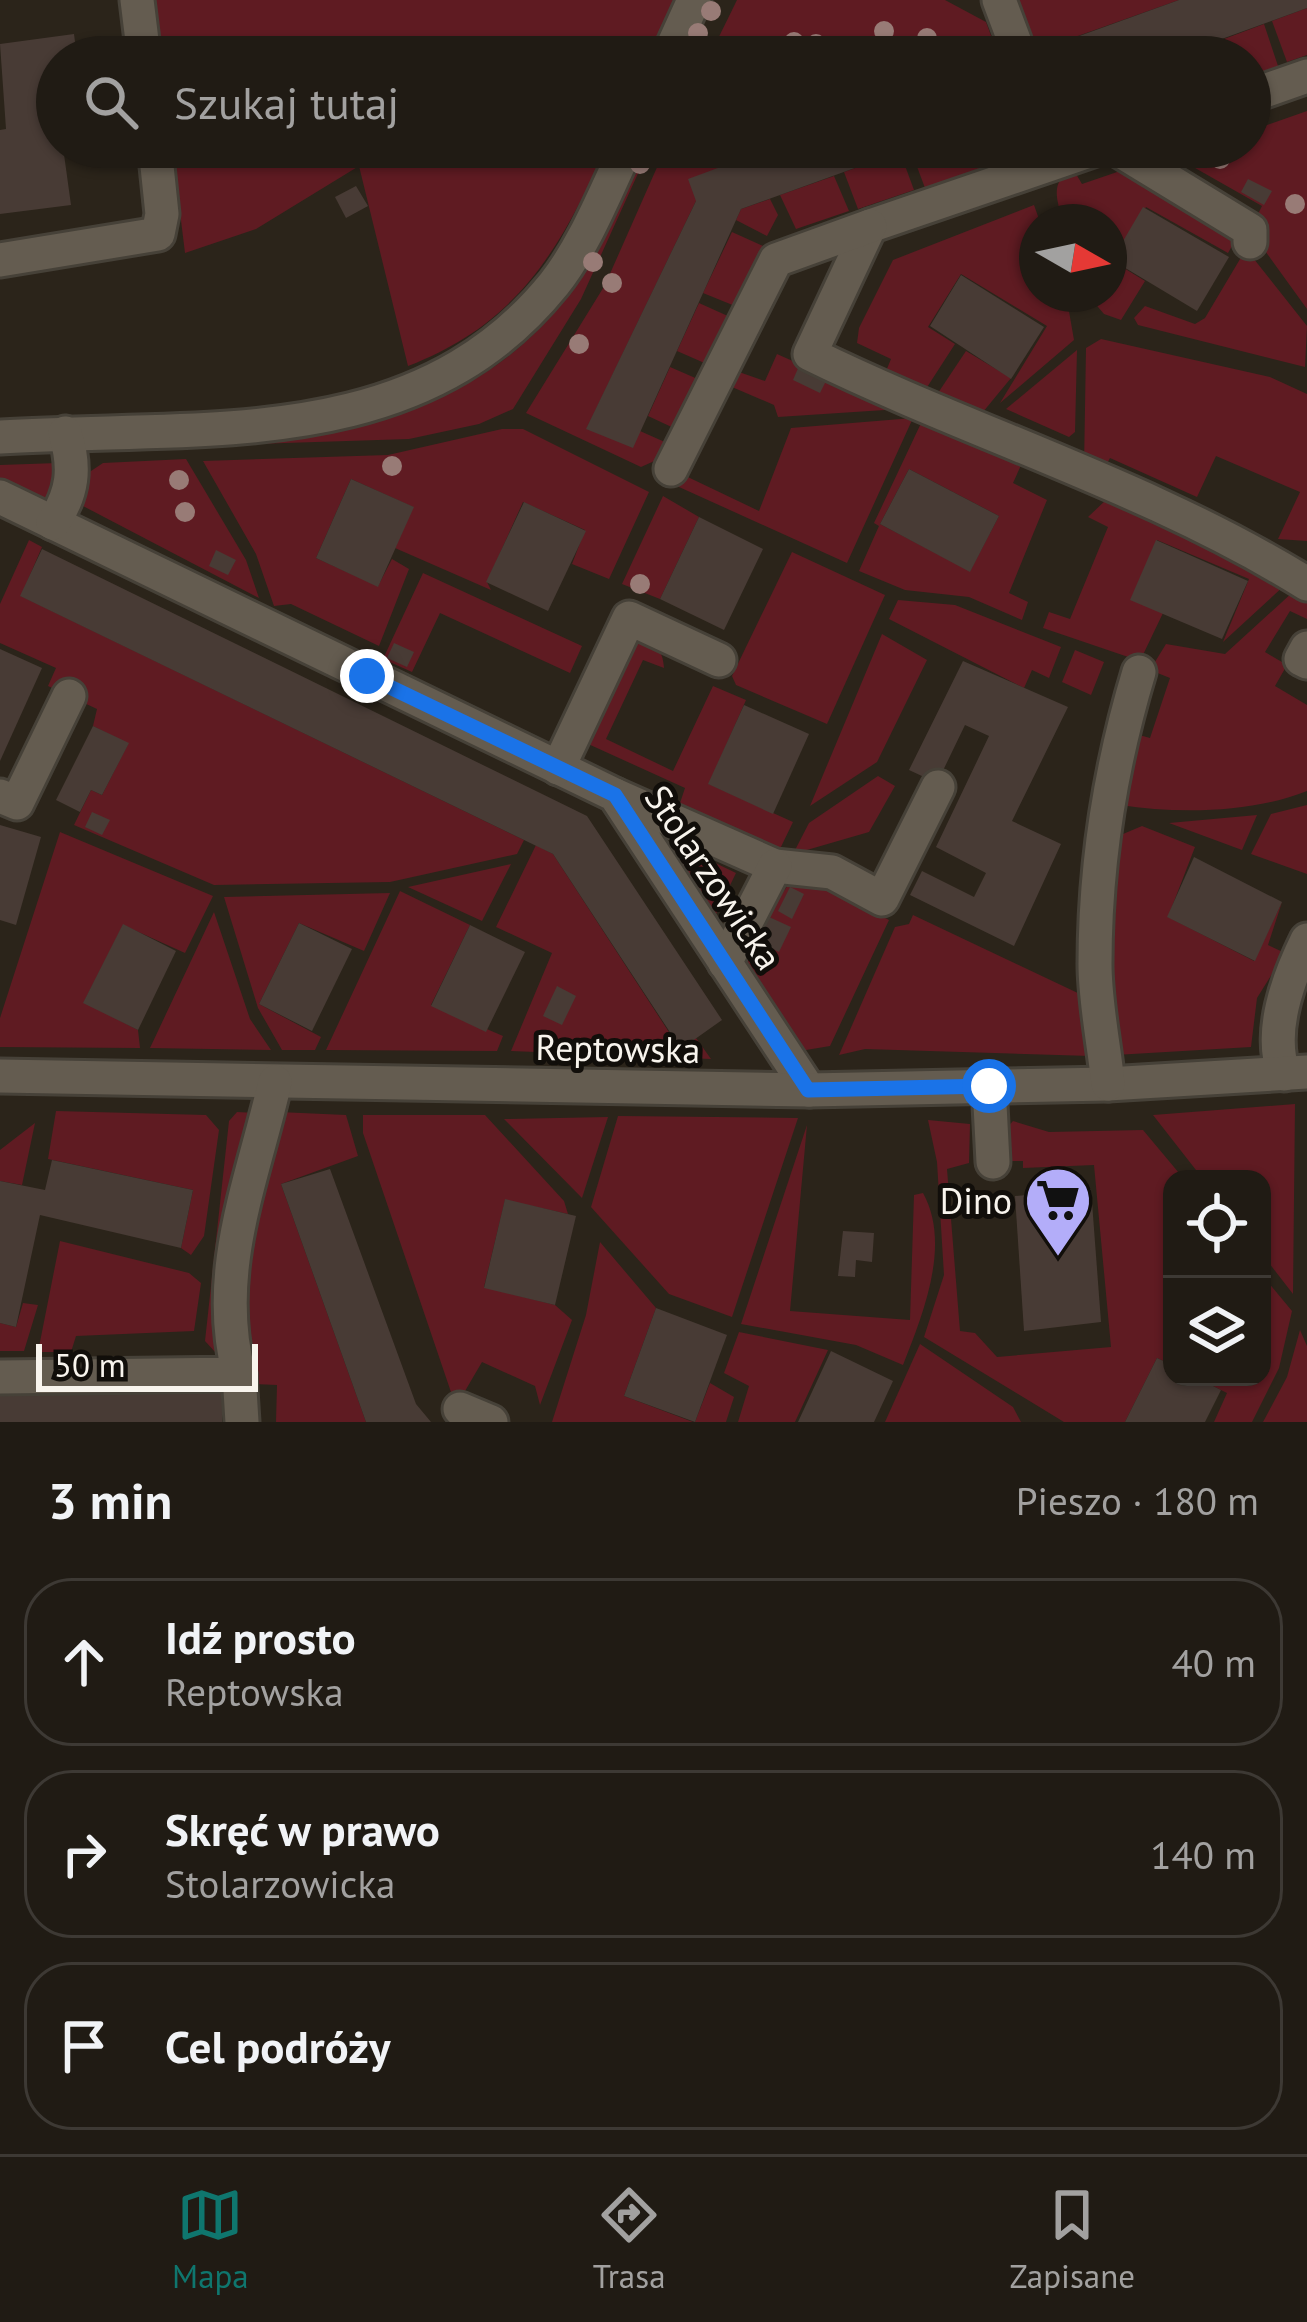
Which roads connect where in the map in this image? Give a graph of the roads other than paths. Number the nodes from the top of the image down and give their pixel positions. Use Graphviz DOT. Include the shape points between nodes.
graph roads {
  1 [pos="137,0"];
  2 [pos="694,0"];
  3 [pos="999,0"];
  4 [pos="141,36"];
  5 [pos="678,36"];
  6 [pos="1012,36"];
  7 [pos="1307,76"];
  8 [pos="1271,89"];
  9 [pos="157,168"];
  10 [pos="616,168"];
  11 [pos="1018,168"];
  12 [pos="1148,168"];
  13 [pos="870,226"];
  14 [pos="1250,242"];
  15 [pos="0,260"];
  16 [pos="64,434"];
  17 [pos="0,437"];
  18 [pos="671,469"];
  19 [pos="0,496"];
  20 [pos="53,523"];
  21 [pos="1307,584"];
  22 [pos="1307,648"];
  23 [pos="719,660"];
  24 [pos="1307,662"];
  25 [pos="1139,672"];
  26 [pos="69,696"];
  27 [pos="558,768"];
  28 [pos="938,787"];
  29 [pos="615,795"];
  30 [pos="0,796"];
  31 [pos="775,866"];
  32 [pos="1307,940"];
  33 [pos="725,963"];
  34 [pos="1296,1073"];
  35 [pos="0,1076"];
  36 [pos="274,1082"];
  37 [pos="1108,1084"];
  38 [pos="989,1086"];
  39 [pos="808,1090"];
  40 [pos="992,1162"];
  41 [pos="239,1374"];
  42 [pos="0,1377"];
  43 [pos="242,1422"];
  1 -- 4 [label="street"];
  2 -- 5 [label="street"];
  3 -- 6 [label="street"];
  7 -- 8 [label="street"];
  9 -- 15 [label="street" via="158,234"];
  10 -- 16 [label="street" via="557,280 494,346 418,391 333,416"];
  11 -- 13 [label="street"];
  12 -- 14 [label="street" via="1250,230"];
  13 -- 18 [label="street" via="776,260"];
  13 -- 21 [label="street" via="810,354 1246,545"];
  16 -- 17 [label="street"];
  16 -- 20 [label="street" via="72,483"];
  19 -- 20 [label="street, Stolarzowicka"];
  20 -- 27 [label="street, Stolarzowicka"];
  22 -- 24 [label="street"];
  23 -- 27 [label="street" via="629,618"];
  25 -- 37 [label="street" via="1117,753 1095,965"];
  26 -- 30 [label="street" via="17,803"];
  27 -- 29 [label="street, Stolarzowicka"];
  28 -- 31 [label="street" via="882,898 832,872"];
  29 -- 31 [label="street"];
  29 -- 33 [label="street, Stolarzowicka"];
  31 -- 33 [label="street"];
  32 -- 34 [label="street" via="1276,1052"];
  33 -- 39 [label="street, Stolarzowicka"];
  34 -- 37 [label="street, Reptowska"];
  35 -- 36 [label="street, Reptowska"];
  36 -- 39 [label="street, Reptowska"];
  36 -- 41 [label="street" via="240,1201 230,1282"];
  37 -- 38 [label="street, Reptowska"];
  38 -- 39 [label="street, Reptowska"];
  38 -- 40 [label="street"];
  41 -- 42 [label="street"];
  41 -- 43 [label="street"];
}
